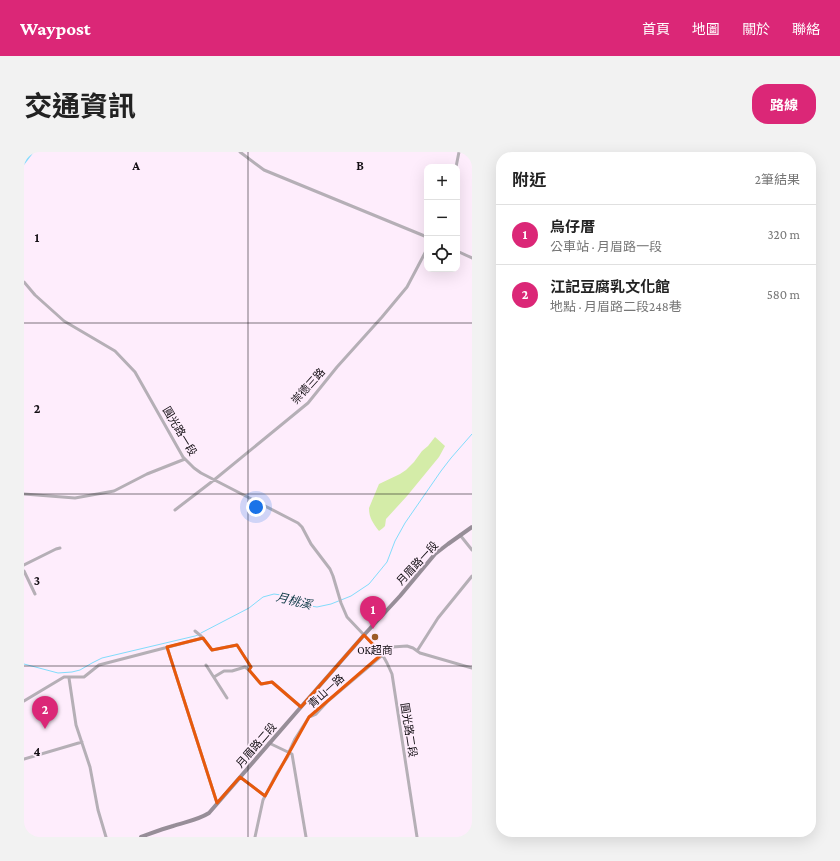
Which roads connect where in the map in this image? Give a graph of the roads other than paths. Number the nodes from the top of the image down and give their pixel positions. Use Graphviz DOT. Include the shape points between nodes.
graph roads {
  1 [pos="240,152"];
  2 [pos="459,152"];
  3 [pos="457,164"];
  4 [pos="425,236"];
  5 [pos="460,252"];
  6 [pos="424,255"];
  7 [pos="472,258"];
  8 [pos="24,282"];
  9 [pos="185,459"];
  10 [pos="214,480"];
  11 [pos="24,494"];
  12 [pos="175,510"];
  13 [pos="472,527"];
  14 [pos="460,535"];
  15 [pos="60,548"];
  16 [pos="472,550"];
  17 [pos="24,565"];
  18 [pos="24,572"];
  19 [pos="472,576"];
  20 [pos="35,594"];
  21 [pos="195,631"];
  22 [pos="364,634"];
  23 [pos="202,637"];
  24 [pos="167,647"];
  25 [pos="417,652"];
  26 [pos="382,654"];
  27 [pos="206,665"];
  28 [pos="472,668"];
  29 [pos="249,670"];
  30 [pos="214,677"];
  31 [pos="69,678"];
  32 [pos="227,698"];
  33 [pos="24,701"];
  34 [pos="301,707"];
  35 [pos="82,742"];
  36 [pos="269,743"];
  37 [pos="289,752"];
  38 [pos="24,759"];
  39 [pos="240,777"];
  40 [pos="265,796"];
  41 [pos="217,803"];
  42 [pos="106,837"];
  43 [pos="141,837"];
  44 [pos="255,837"];
  45 [pos="306,837"];
  46 [pos="417,837"];
  1 -- 4 [label="street" via="264,170"];
  2 -- 3 [label="street"];
  5 -- 7 [label="street"];
  6 -- 10 [label="street, 崇德三路" via="407,287 308,403"];
  8 -- 9 [label="street, 圓光路一段" via="64,321 115,352 135,372"];
  9 -- 10 [label="street, 圓光路一段" via="194,468"];
  9 -- 11 [label="street" via="114,491 75,498"];
  10 -- 12 [label="street, 崇德三路"];
  10 -- 22 [label="street, 圓光路一段" via="302,527 330,569 347,617"];
  13 -- 14 [label="street, 月眉路一段"];
  14 -- 16 [label="street"];
  14 -- 22 [label="street, 月眉路一段" via="436,554"];
  15 -- 17 [label="street"];
  18 -- 20 [label="street"];
  19 -- 25 [label="street" via="441,614"];
  21 -- 23 [label="street"];
  22 -- 26 [label="street, 圓光路二段"];
  22 -- 34 [label="street, 月眉路二段"];
  23 -- 24 [label="street"];
  23 -- 29 [label="street" via="212,650 237,645 251,667"];
  24 -- 31 [label="street" via="99,665 84,677"];
  24 -- 41 [label="street"];
  25 -- 26 [label="street, 青山一路" via="407,646 392,647"];
  25 -- 28 [label="street, 青山一路"];
  26 -- 37 [label="street, 青山一路" via="310,718"];
  26 -- 46 [label="street, 圓光路二段" via="392,674"];
  27 -- 30 [label="street"];
  29 -- 30 [label="street" via="245,667 224,671"];
  29 -- 34 [label="street" via="260,683 272,682"];
  30 -- 32 [label="street"];
  31 -- 33 [label="street" via="64,677"];
  31 -- 35 [label="street" via="76,724"];
  34 -- 36 [label="street, 月眉路二段"];
  35 -- 38 [label="street"];
  35 -- 42 [label="street"];
  36 -- 37 [label="street"];
  36 -- 39 [label="street, 月眉路二段"];
  37 -- 40 [label="street, 青山一路"];
  37 -- 45 [label="street" via="292,754"];
  39 -- 40 [label="street"];
  39 -- 41 [label="street, 月眉路二段"];
  40 -- 44 [label="street, 青山一路"];
  41 -- 43 [label="street, 月眉路二段" via="205,815"];
}
